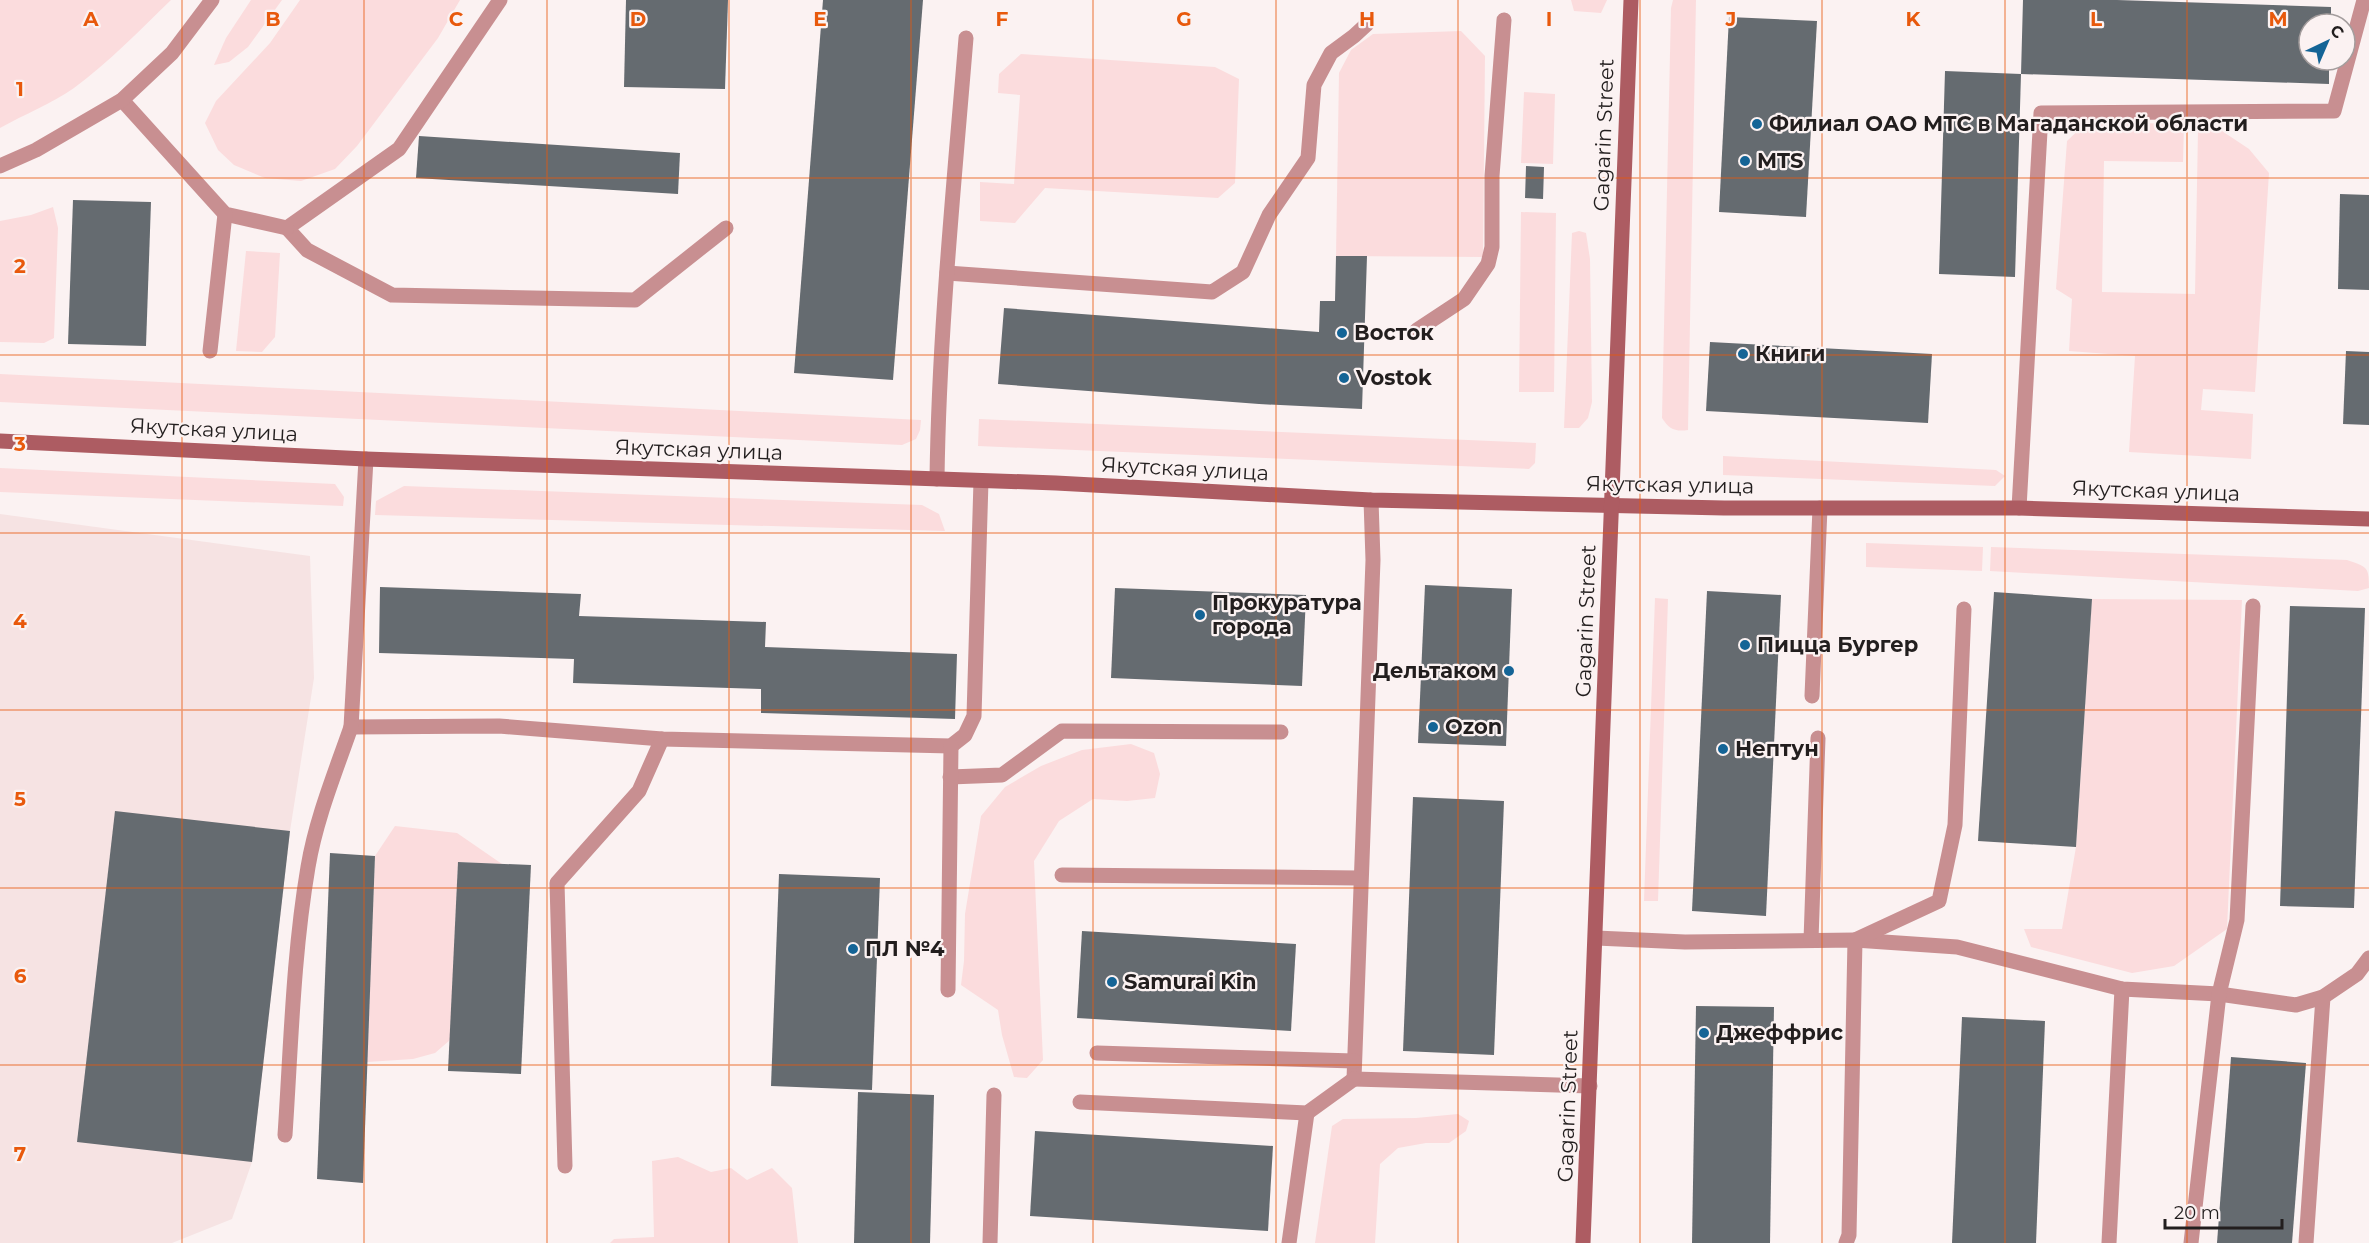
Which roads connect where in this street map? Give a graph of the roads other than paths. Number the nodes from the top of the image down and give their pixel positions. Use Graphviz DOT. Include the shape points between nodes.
graph roads {
  1 [pos="212,0"];
  2 [pos="500,0"];
  3 [pos="1631,0"];
  4 [pos="2364,0"];
  5 [pos="1504,20"];
  6 [pos="1366,24"];
  7 [pos="966,38"];
  8 [pos="122,100"];
  9 [pos="0,166"];
  10 [pos="225,214"];
  11 [pos="287,228"];
  12 [pos="726,228"];
  13 [pos="946,273"];
  14 [pos="1417,330"];
  15 [pos="210,351"];
  16 [pos="0,441"];
  17 [pos="366,459"];
  18 [pos="937,479"];
  19 [pos="981,481"];
  20 [pos="1371,500"];
  21 [pos="1611,505"];
  22 [pos="1820,508"];
  23 [pos="2019,508"];
  24 [pos="2369,519"];
  25 [pos="2253,606"];
  26 [pos="1965,609"];
  27 [pos="1812,696"];
  28 [pos="351,727"];
  29 [pos="1281,732"];
  30 [pos="1818,738"];
  31 [pos="663,739"];
  32 [pos="951,746"];
  33 [pos="950,777"];
  34 [pos="1062,874"];
  35 [pos="1359,878"];
  36 [pos="1596,938"];
  37 [pos="1811,940"];
  38 [pos="1855,940"];
  39 [pos="2369,958"];
  40 [pos="2122,989"];
  41 [pos="948,990"];
  42 [pos="2220,994"];
  43 [pos="2323,997"];
  44 [pos="1097,1053"];
  45 [pos="1354,1061"];
  46 [pos="1354,1079"];
  47 [pos="1590,1086"];
  48 [pos="994,1095"];
  49 [pos="1080,1102"];
  50 [pos="1307,1113"];
  51 [pos="285,1135"];
  52 [pos="566,1166"];
  53 [pos="990,1243"];
  54 [pos="1289,1243"];
  55 [pos="1583,1243"];
  56 [pos="1846,1243"];
  57 [pos="2109,1243"];
  58 [pos="2191,1243"];
  59 [pos="2306,1243"];
  1 -- 8 [label="street" via="172,52"];
  2 -- 11 [label="street" via="399,149"];
  3 -- 21 [label="street, Gagarin Street"];
  4 -- 23 [label="street" via="2334,111 2041,113"];
  5 -- 14 [label="street" via="1488,264 1464,300"];
  6 -- 13 [label="street" via="1331,53 1314,85 1308,158 1269,214 1244,272 1212,292"];
  7 -- 13 [label="street"];
  8 -- 9 [label="street" via="36,150"];
  8 -- 10 [label="street"];
  10 -- 11 [label="street"];
  10 -- 15 [label="street"];
  11 -- 12 [label="street" via="307,250 392,295 635,300"];
  13 -- 18 [label="street"];
  16 -- 17 [label="street, Якутская улица"];
  17 -- 18 [label="street, Якутская улица"];
  17 -- 28 [label="street"];
  18 -- 19 [label="street, Якутская улица"];
  19 -- 20 [label="street, Якутская улица"];
  19 -- 32 [label="street" via="974,716 965,735"];
  20 -- 21 [label="street, Якутская улица"];
  20 -- 35 [label="street" via="1373,560"];
  21 -- 22 [label="street, Якутская улица"];
  21 -- 36 [label="street, Gagarin Street"];
  22 -- 23 [label="street, Якутская улица"];
  22 -- 27 [label="street"];
  23 -- 24 [label="street, Якутская улица"];
  25 -- 42 [label="street" via="2237,920"];
  26 -- 38 [label="street" via="1955,825 1939,901"];
  28 -- 31 [label="street" via="499,726"];
  28 -- 51 [label="street" via="308,865 299,932"];
  29 -- 33 [label="street" via="1062,731 1002,775"];
  30 -- 37 [label="street"];
  31 -- 32 [label="street"];
  31 -- 52 [label="street" via="639,791 557,883"];
  32 -- 33 [label="street"];
  33 -- 41 [label="street"];
  34 -- 35 [label="street"];
  35 -- 45 [label="street"];
  36 -- 37 [label="street" via="1684,942"];
  36 -- 47 [label="street, Gagarin Street"];
  37 -- 38 [label="street"];
  38 -- 40 [label="street" via="1957,947"];
  38 -- 56 [label="street"];
  39 -- 43 [label="street" via="2357,974"];
  40 -- 42 [label="street"];
  40 -- 57 [label="street"];
  42 -- 43 [label="street" via="2296,1005"];
  42 -- 58 [label="street"];
  43 -- 59 [label="street"];
  44 -- 45 [label="street"];
  45 -- 46 [label="street"];
  46 -- 47 [label="street"];
  46 -- 50 [label="street"];
  47 -- 55 [label="street, Gagarin Street"];
  48 -- 53 [label="street"];
  49 -- 50 [label="street"];
  50 -- 54 [label="street"];
}
